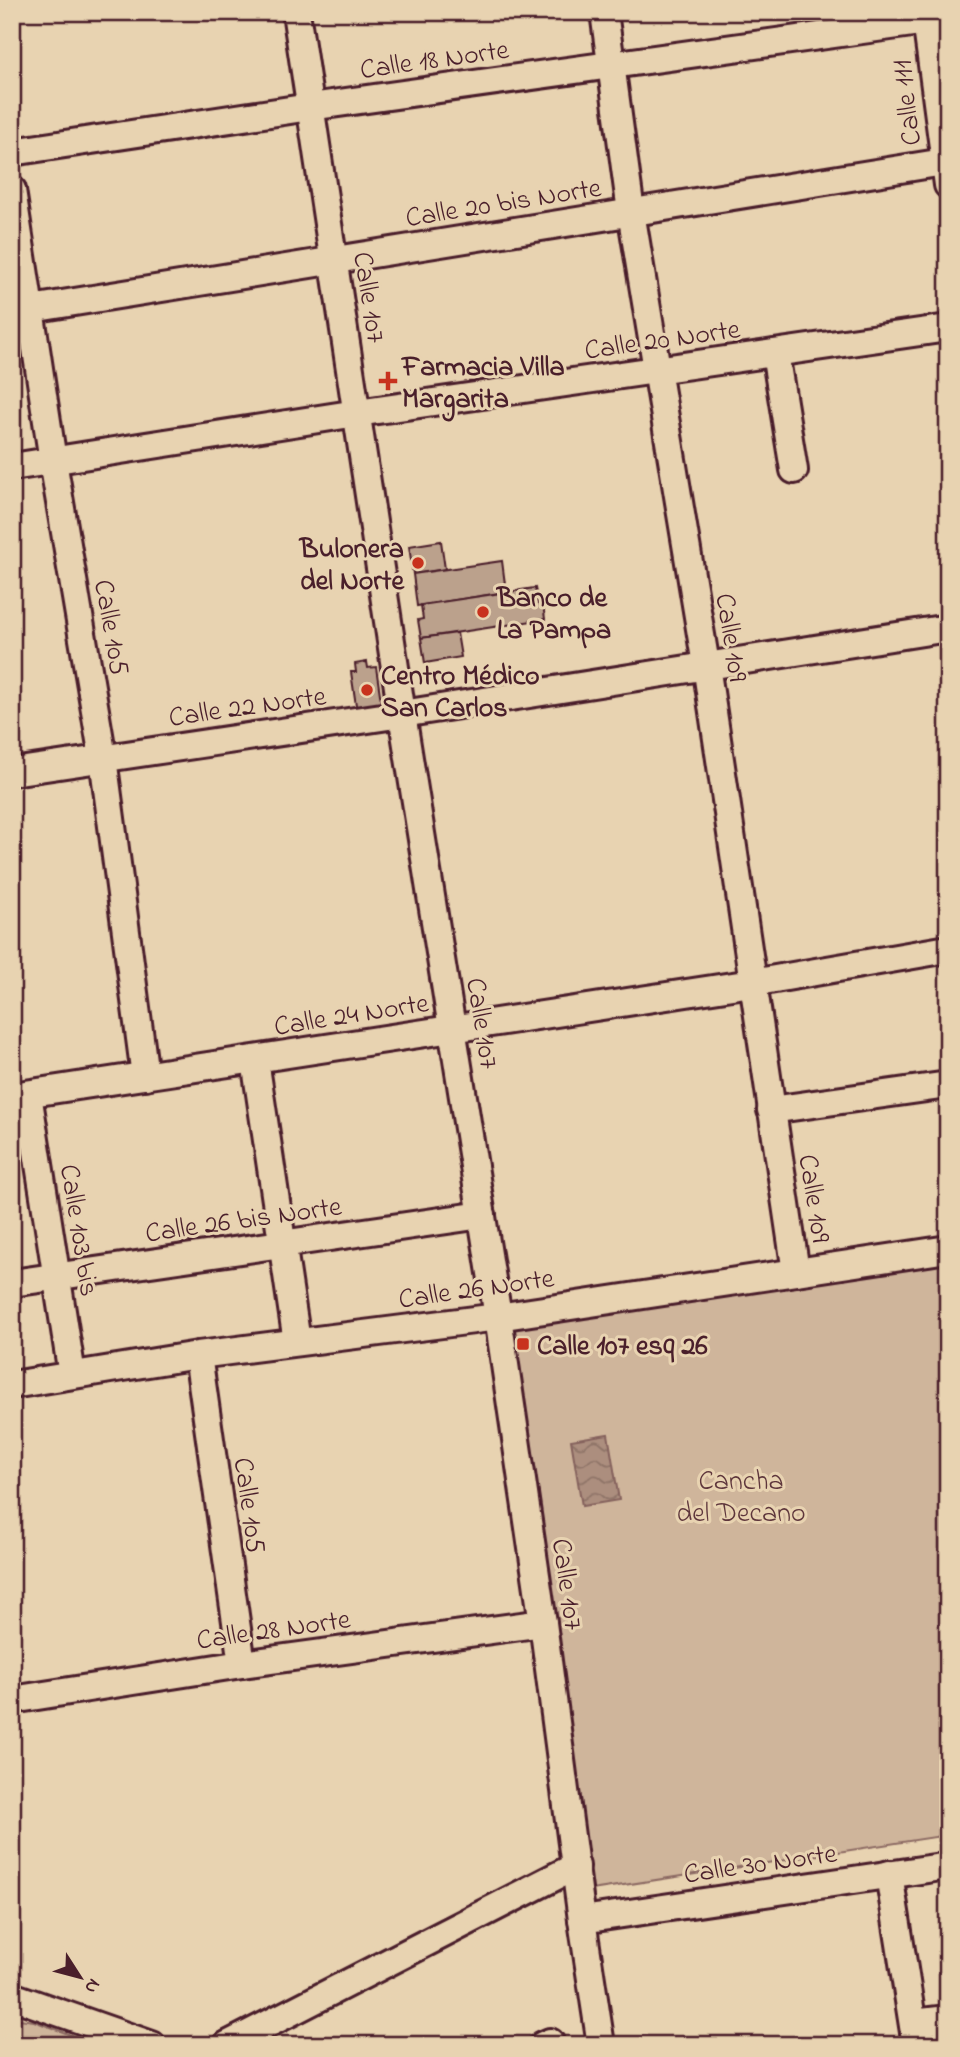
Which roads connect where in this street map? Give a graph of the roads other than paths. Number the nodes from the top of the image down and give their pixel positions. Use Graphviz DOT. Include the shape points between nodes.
graph roads {
  1 [pos="296,12"];
  2 [pos="604,12"];
  3 [pos="933,17"];
  4 [pos="612,65"];
  5 [pos="310,107"];
  6 [pos="12,152"];
  7 [pos="946,174"];
  8 [pos="12,190"];
  9 [pos="631,212"];
  10 [pos="333,260"];
  11 [pos="31,309"];
  12 [pos="948,328"];
  13 [pos="775,353"];
  14 [pos="658,371"];
  15 [pos="356,413"];
  16 [pos="53,461"];
  17 [pos="12,467"];
  18 [pos="794,470"];
  19 [pos="948,628"];
  20 [pos="706,665"];
  21 [pos="402,714"];
  22 [pos="103,758"];
  23 [pos="12,772"];
  24 [pos="948,949"];
  25 [pos="751,983"];
  26 [pos="454,1029"];
  27 [pos="255,1060"];
  28 [pos="145,1076"];
  29 [pos="948,1085"];
  30 [pos="20,1095"];
  31 [pos="771,1110"];
  32 [pos="482,1215"];
  33 [pos="281,1245"];
  34 [pos="948,1250"];
  35 [pos="796,1272"];
  36 [pos="56,1276"];
  37 [pos="12,1283"];
  38 [pos="498,1317"];
  39 [pos="297,1342"];
  40 [pos="198,1355"];
  41 [pos="72,1375"];
  42 [pos="12,1385"];
  43 [pos="543,1623"];
  44 [pos="242,1664"];
  45 [pos="12,1700"];
  46 [pos="576,1866"];
  47 [pos="948,1866"];
  48 [pos="890,1874"];
  49 [pos="582,1920"];
  50 [pos="12,1996"];
  51 [pos="948,2019"];
  52 [pos="915,2034"];
  53 [pos="152,2045"];
  54 [pos="227,2045"];
  55 [pos="601,2045"];
  1 -- 5 [label="street, Calle 107"];
  2 -- 4 [label="street, Calle 109"];
  3 -- 4 [label="street, Calle 18 Norte"];
  3 -- 7 [label="street, Calle 111"];
  4 -- 5 [label="street, Calle 18 Norte"];
  4 -- 9 [label="street, Calle 109"];
  5 -- 6 [label="street, Calle 18 Norte"];
  5 -- 10 [label="street, Calle 107"];
  7 -- 9 [label="street, Calle 20 bis Norte"];
  8 -- 11 [label="street, Calle 105"];
  9 -- 10 [label="street, Calle 20 bis Norte"];
  9 -- 14 [label="street, Calle 109"];
  10 -- 11 [label="street, Calle 20 bis Norte"];
  10 -- 15 [label="street, Calle 107"];
  11 -- 16 [label="street, Calle 105"];
  12 -- 13 [label="street, Calle 20 Norte"];
  13 -- 14 [label="street, Calle 20 Norte"];
  13 -- 18 [label="street"];
  14 -- 15 [label="street, Calle 20 Norte"];
  14 -- 20 [label="street, Calle 109"];
  15 -- 16 [label="street, Calle 20 Norte"];
  15 -- 21 [label="street, Calle 107"];
  16 -- 17 [label="street, Calle 20 Norte"];
  16 -- 22 [label="street, Calle 105"];
  19 -- 20 [label="street, Calle 22 Norte"];
  20 -- 21 [label="street, Calle 22 Norte"];
  20 -- 25 [label="street, Calle 109"];
  21 -- 22 [label="street, Calle 22 Norte"];
  21 -- 26 [label="street, Calle 107"];
  22 -- 23 [label="street, Calle 22 Norte"];
  22 -- 28 [label="street, Calle 105"];
  24 -- 25 [label="street, Calle 24 Norte"];
  25 -- 26 [label="street, Calle 24 Norte"];
  25 -- 31 [label="street, Calle 109"];
  26 -- 27 [label="street, Calle 24 Norte"];
  26 -- 32 [label="street, Calle 107"];
  27 -- 28 [label="street, Calle 24 Norte"];
  27 -- 33 [label="street"];
  28 -- 30 [label="street, Calle 24 Norte"];
  29 -- 31 [label="street"];
  30 -- 36 [label="street, Calle 103 bis"];
  31 -- 35 [label="street, Calle 109"];
  32 -- 33 [label="street, Calle 26 bis Norte"];
  32 -- 38 [label="street, Calle 107"];
  33 -- 36 [label="street, Calle 26 bis Norte"];
  33 -- 39 [label="street"];
  34 -- 35 [label="street, Calle 26 Norte"];
  35 -- 38 [label="street, Calle 26 Norte"];
  36 -- 37 [label="street, Calle 26 bis Norte"];
  36 -- 41 [label="street, Calle 103 bis"];
  38 -- 39 [label="street, Calle 26 Norte"];
  38 -- 43 [label="street, Calle 107"];
  39 -- 40 [label="street, Calle 26 Norte"];
  40 -- 41 [label="street, Calle 26 Norte"];
  40 -- 44 [label="street, Calle 105"];
  41 -- 42 [label="street, Calle 26 Norte"];
  43 -- 44 [label="street, Calle 28 Norte"];
  43 -- 46 [label="street, Calle 107"];
  44 -- 45 [label="street, Calle 28 Norte"];
  46 -- 49 [label="street, Calle 107"];
  46 -- 54 [label="street"];
  47 -- 48 [label="street, Calle 30 Norte"];
  48 -- 49 [label="street, Calle 30 Norte"];
  48 -- 52 [label="street"];
  49 -- 55 [label="street, Calle 107"];
  50 -- 53 [label="street"];
  51 -- 52 [label="street"];
}
